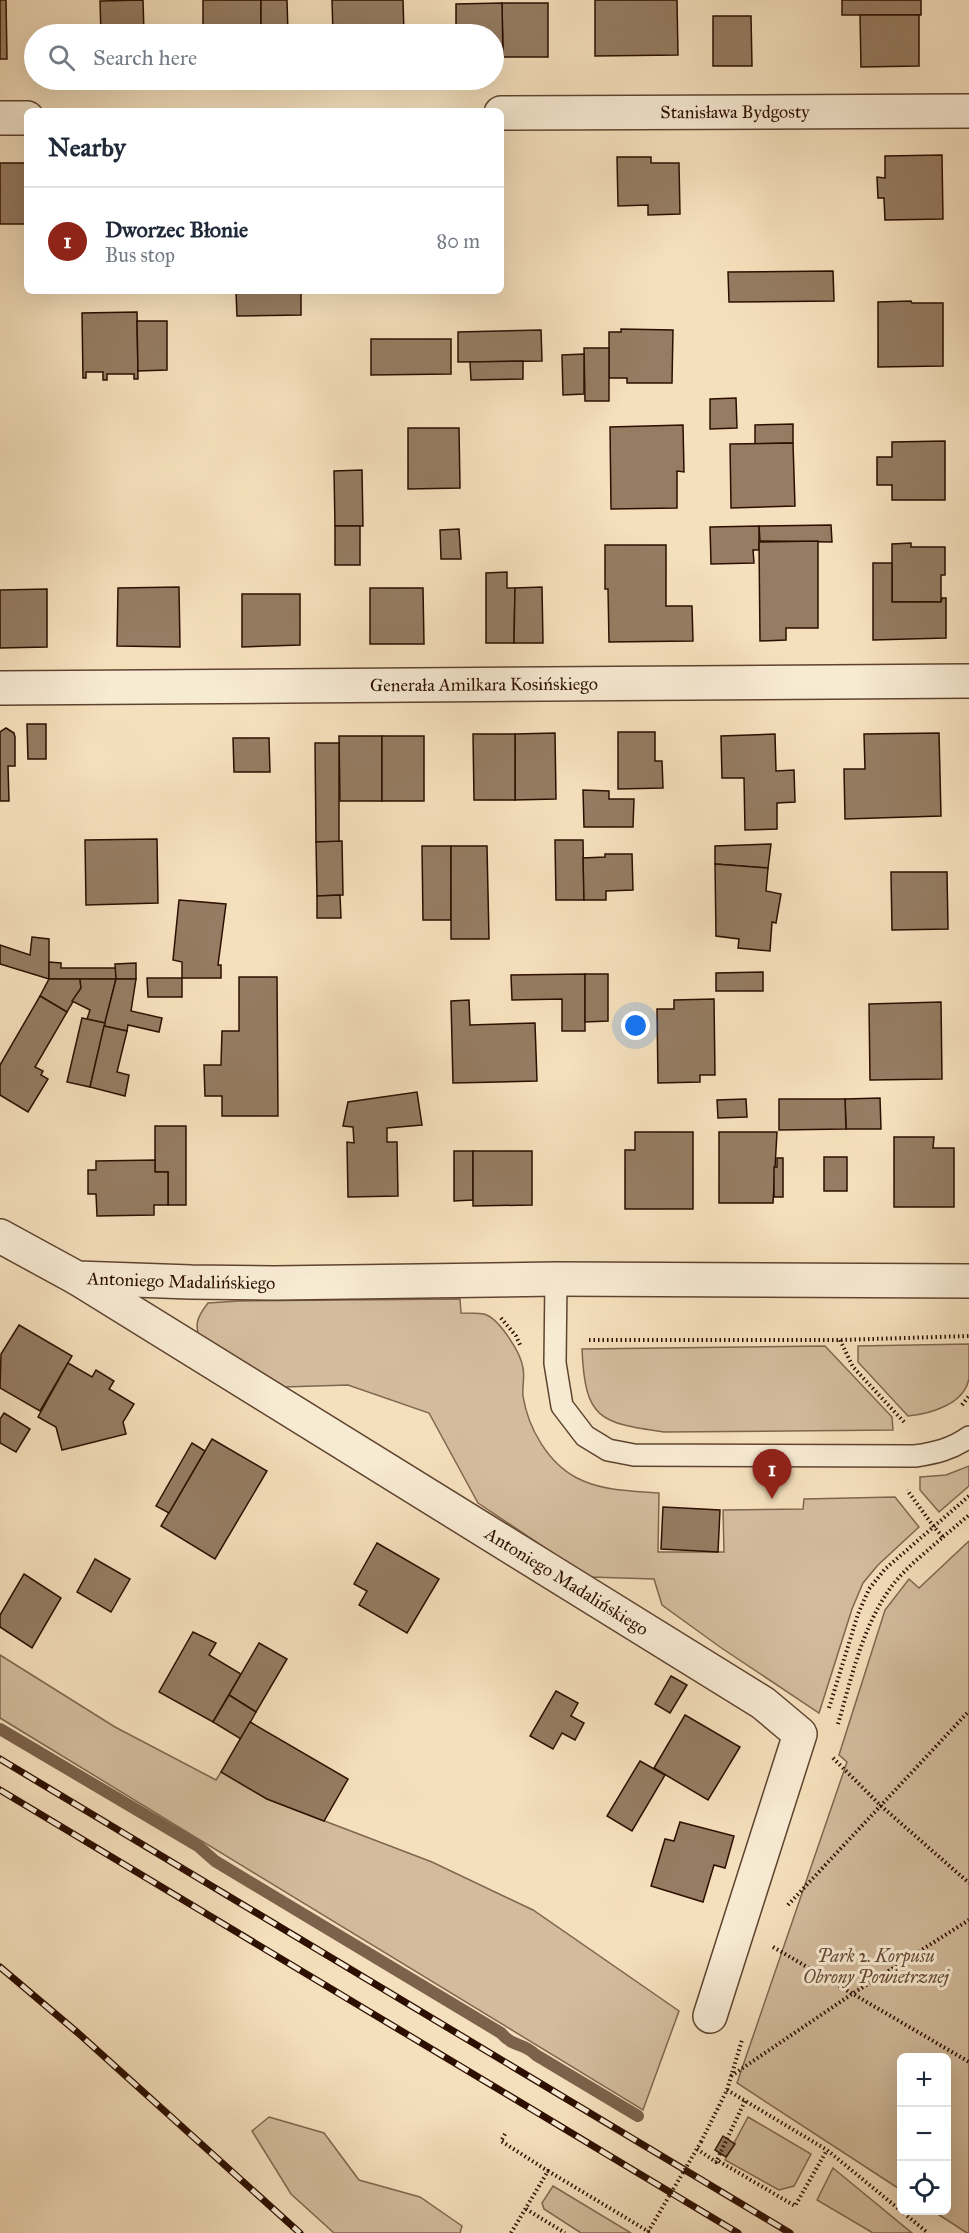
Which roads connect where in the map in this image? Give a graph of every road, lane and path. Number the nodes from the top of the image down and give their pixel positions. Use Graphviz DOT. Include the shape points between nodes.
graph roads {
  1 [pos="969,111"];
  2 [pos="504,113"];
  3 [pos="0,118"];
  4 [pos="24,118"];
  5 [pos="969,681"];
  6 [pos="0,688"];
  7 [pos="0,1236"];
  8 [pos="77,1278"];
  9 [pos="556,1279"];
  10 [pos="969,1281"];
  11 [pos="969,1336"];
  12 [pos="518,1340"];
  13 [pos="555,1340"];
  14 [pos="840,1340"];
  15 [pos="969,1396"];
  16 [pos="961,1407"];
  17 [pos="914,1422"];
  18 [pos="969,1437"];
  19 [pos="969,1515"];
  20 [pos="934,1527"];
  21 [pos="944,1537"];
  22 [pos="969,1711"];
  23 [pos="836,1731"];
  24 [pos="800,1734"];
  25 [pos="880,1804"];
  26 [pos="969,1883"];
  27 [pos="784,1910"];
  28 [pos="969,1920"];
  29 [pos="774,1937"];
  30 [pos="771,1946"];
  31 [pos="767,1957"];
  32 [pos="852,1994"];
  33 [pos="710,2016"];
  34 [pos="743,2034"];
  35 [pos="969,2062"];
  36 [pos="731,2076"];
  37 [pos="727,2090"];
  38 [pos="745,2101"];
  39 [pos="505,2134"];
  40 [pos="697,2149"];
  41 [pos="826,2150"];
  42 [pos="721,2154"];
  43 [pos="548,2171"];
  44 [pos="526,2209"];
  45 [pos="511,2233"];
  46 [pos="566,2233"];
  47 [pos="649,2233"];
  48 [pos="928,2233"];
  1 -- 2 [label="street, Stanisława Bydgosty"];
  3 -- 4 [label="street"];
  5 -- 6 [label="street, Generała Amilkara Kosińskiego"];
  7 -- 8 [label="street, Antoniego Madalińskiego"];
  8 -- 9 [label="street, Antoniego Madalińskiego" via="262,1283"];
  8 -- 24 [label="street, Antoniego Madalińskiego" via="763,1702"];
  9 -- 10 [label="street, Antoniego Madalińskiego"];
  9 -- 13 [label="lane"];
  11 -- 14 [label="path"];
  12 -- 13 [label="path"];
  13 -- 14 [label="path"];
  13 -- 18 [label="lane" via="561,1407 585,1436 608,1450 634,1455 915,1456 956,1447"];
  14 -- 17 [label="path" via="853,1367 905,1424"];
  15 -- 16 [label="path"];
  19 -- 21 [label="path"];
  20 -- 21 [label="path"];
  21 -- 23 [label="path" via="913,1563 887,1593 862,1641"];
  22 -- 25 [label="path"];
  24 -- 25 [label="path" via="818,1744"];
  24 -- 33 [label="street"];
  25 -- 26 [label="path"];
  25 -- 27 [label="path"];
  28 -- 32 [label="path"];
  29 -- 30 [label="path"];
  30 -- 31 [label="path"];
  30 -- 32 [label="path"];
  32 -- 35 [label="path"];
  32 -- 36 [label="path"];
  34 -- 36 [label="path"];
  36 -- 37 [label="path"];
  37 -- 38 [label="path"];
  37 -- 40 [label="path"];
  38 -- 41 [label="path"];
  38 -- 42 [label="path"];
  39 -- 43 [label="path" via="501,2141"];
  40 -- 42 [label="path" via="716,2162"];
  40 -- 47 [label="path, bridge"];
  41 -- 42 [label="path" via="795,2206 717,2160"];
  41 -- 48 [label="path"];
  43 -- 44 [label="path"];
  43 -- 47 [label="path"];
  44 -- 45 [label="path"];
  44 -- 46 [label="path"];
}
